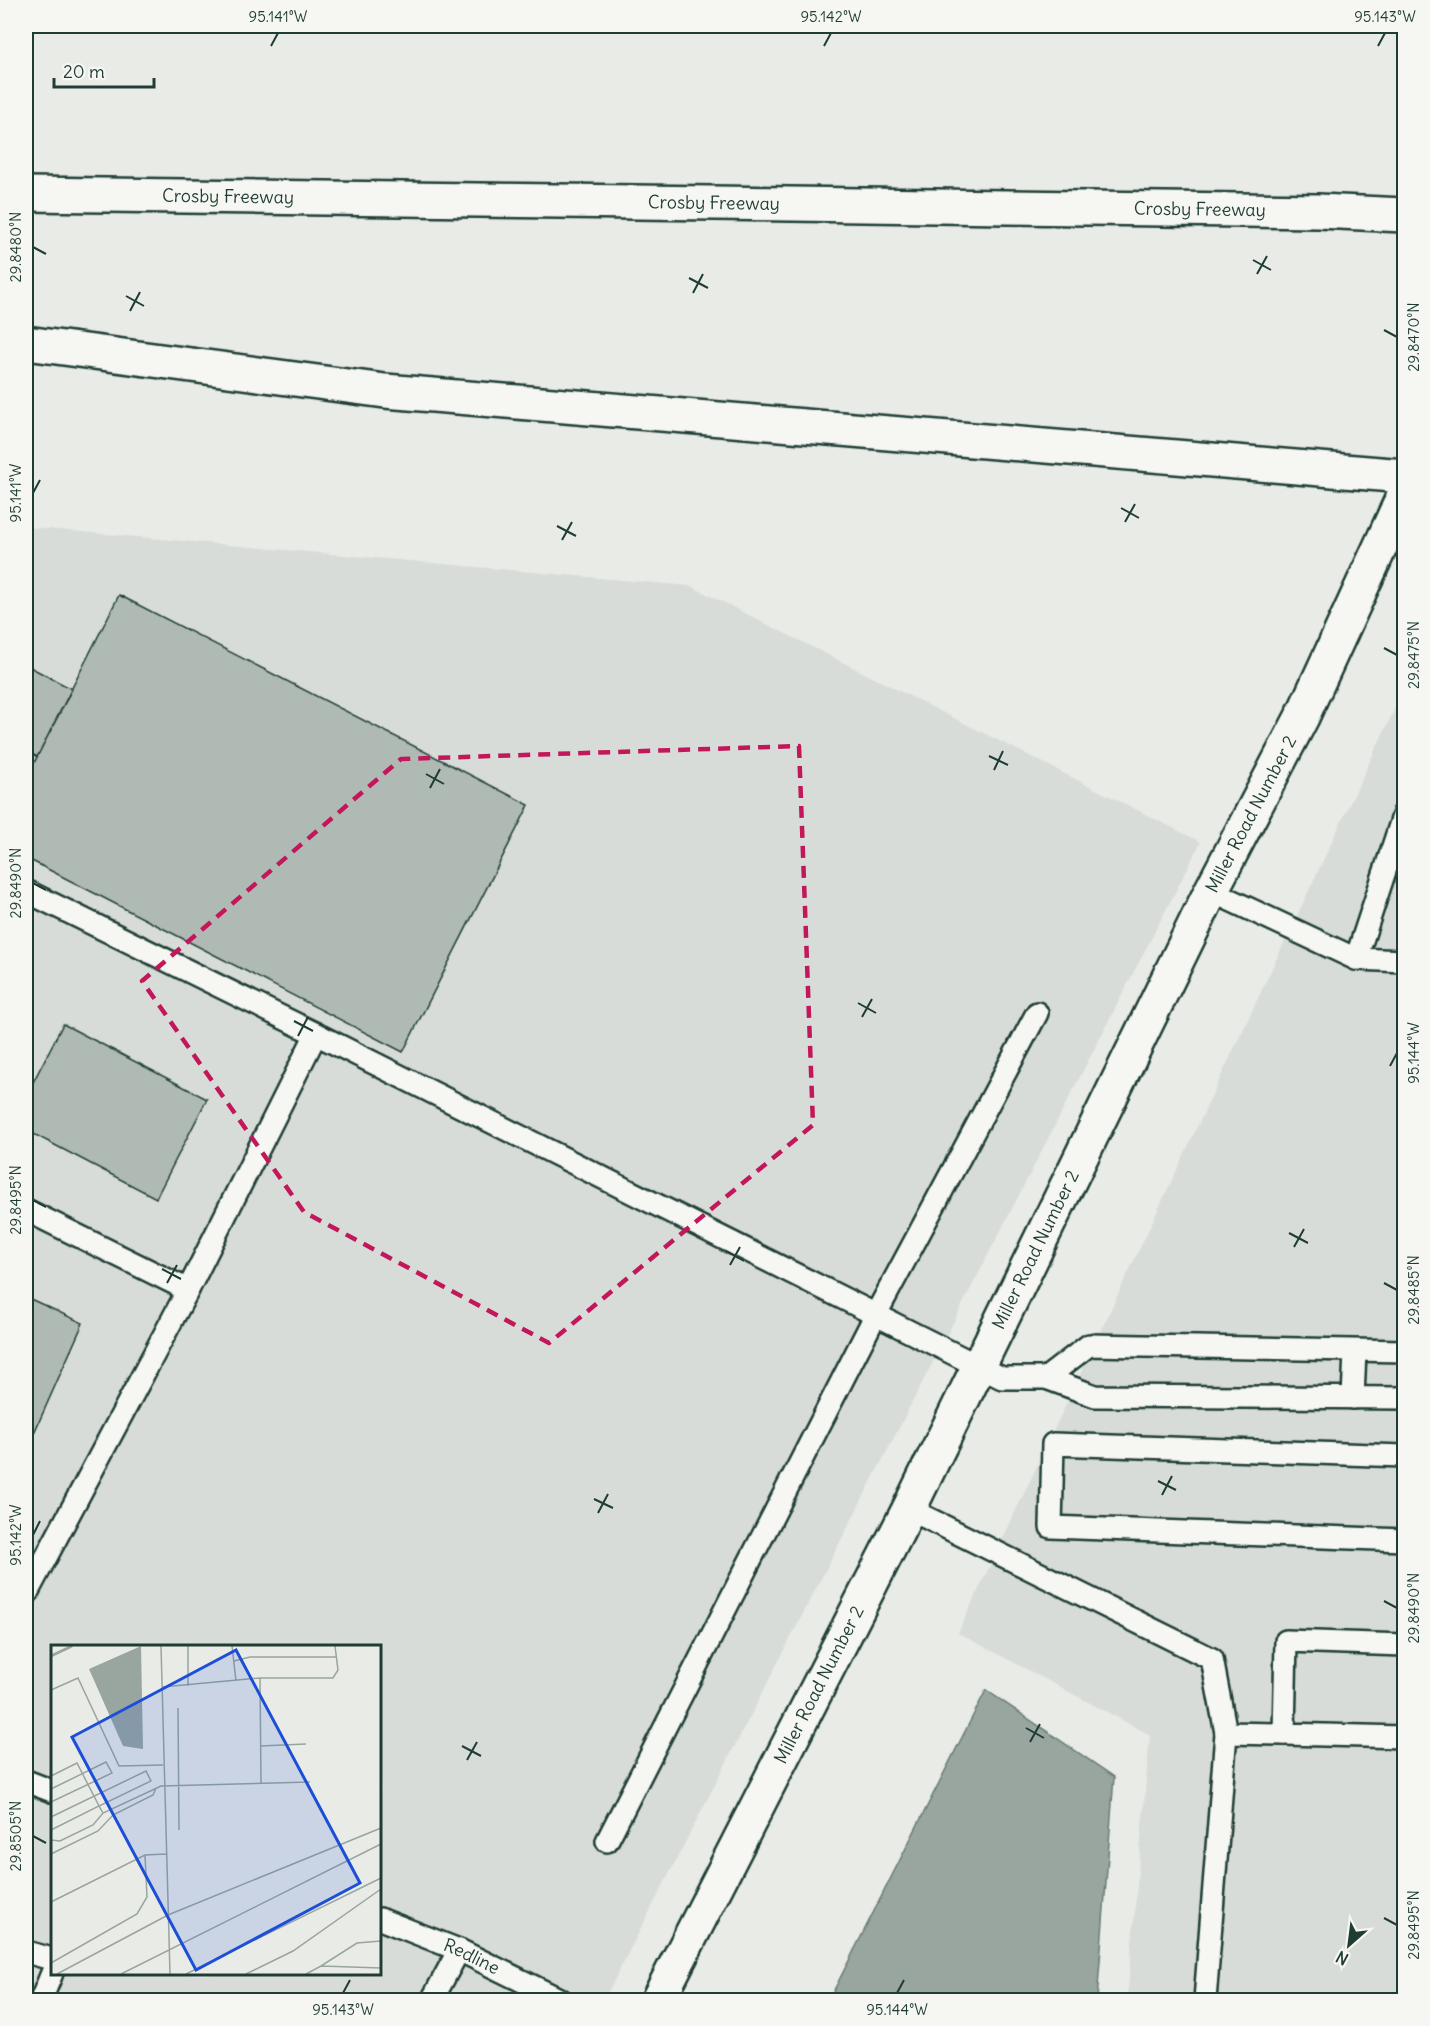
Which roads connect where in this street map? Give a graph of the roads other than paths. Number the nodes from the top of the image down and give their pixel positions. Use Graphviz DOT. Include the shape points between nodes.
graph roads {
  1 [pos="26,194"];
  2 [pos="1404,215"];
  3 [pos="26,343"];
  4 [pos="1404,476"];
  5 [pos="1404,495"];
  6 [pos="1404,813"];
  7 [pos="26,891"];
  8 [pos="1211,891"];
  9 [pos="1356,959"];
  10 [pos="1404,961"];
  11 [pos="1037,1013"];
  12 [pos="316,1034"];
  13 [pos="26,1210"];
  14 [pos="188,1290"];
  15 [pos="876,1314"];
  16 [pos="1355,1351"];
  17 [pos="1404,1351"];
  18 [pos="980,1367"];
  19 [pos="1046,1378"];
  20 [pos="1353,1398"];
  21 [pos="1404,1398"];
  22 [pos="1404,1456"];
  23 [pos="909,1509"];
  24 [pos="1404,1540"];
  25 [pos="26,1595"];
  26 [pos="1404,1645"];
  27 [pos="1226,1733"];
  28 [pos="1284,1734"];
  29 [pos="1404,1737"];
  30 [pos="26,1781"];
  31 [pos="51,1791"];
  32 [pos="607,1841"];
  33 [pos="381,1919"];
  34 [pos="459,1950"];
  35 [pos="26,1952"];
  36 [pos="51,1959"];
  37 [pos="51,1975"];
  38 [pos="41,2001"];
  39 [pos="432,2001"];
  40 [pos="561,2001"];
  41 [pos="658,2001"];
  42 [pos="1205,2001"];
  1 -- 2 [label="main road, Crosby Freeway"];
  3 -- 4 [label="main road" via="385,391"];
  5 -- 8 [label="main road, Miller Road Number 2" via="1302,717"];
  6 -- 9 [label="lane"];
  7 -- 12 [label="lane"];
  8 -- 9 [label="lane"];
  8 -- 18 [label="main road, Miller Road Number 2"];
  9 -- 10 [label="lane"];
  11 -- 15 [label="lane"];
  12 -- 14 [label="lane"];
  12 -- 15 [label="lane"];
  13 -- 14 [label="lane"];
  14 -- 25 [label="lane"];
  15 -- 18 [label="lane"];
  15 -- 32 [label="lane"];
  16 -- 17 [label="lane"];
  16 -- 19 [label="lane" via="1089,1345"];
  16 -- 20 [label="lane"];
  18 -- 19 [label="lane" via="1002,1378"];
  18 -- 23 [label="main road, Miller Road Number 2"];
  19 -- 20 [label="lane" via="1095,1396"];
  20 -- 21 [label="lane"];
  22 -- 24 [label="lane" via="1053,1444 1051,1527"];
  23 -- 27 [label="lane" via="1212,1659"];
  23 -- 41 [label="main road, Miller Road Number 2"];
  26 -- 28 [label="lane" via="1286,1641"];
  27 -- 28 [label="lane"];
  27 -- 42 [label="lane"];
  28 -- 29 [label="lane"];
  30 -- 31 [label="lane"];
  33 -- 34 [label="lane, Redline"];
  34 -- 39 [label="lane"];
  34 -- 40 [label="lane, Redline"];
  35 -- 36 [label="lane"];
  37 -- 38 [label="lane"];
}
